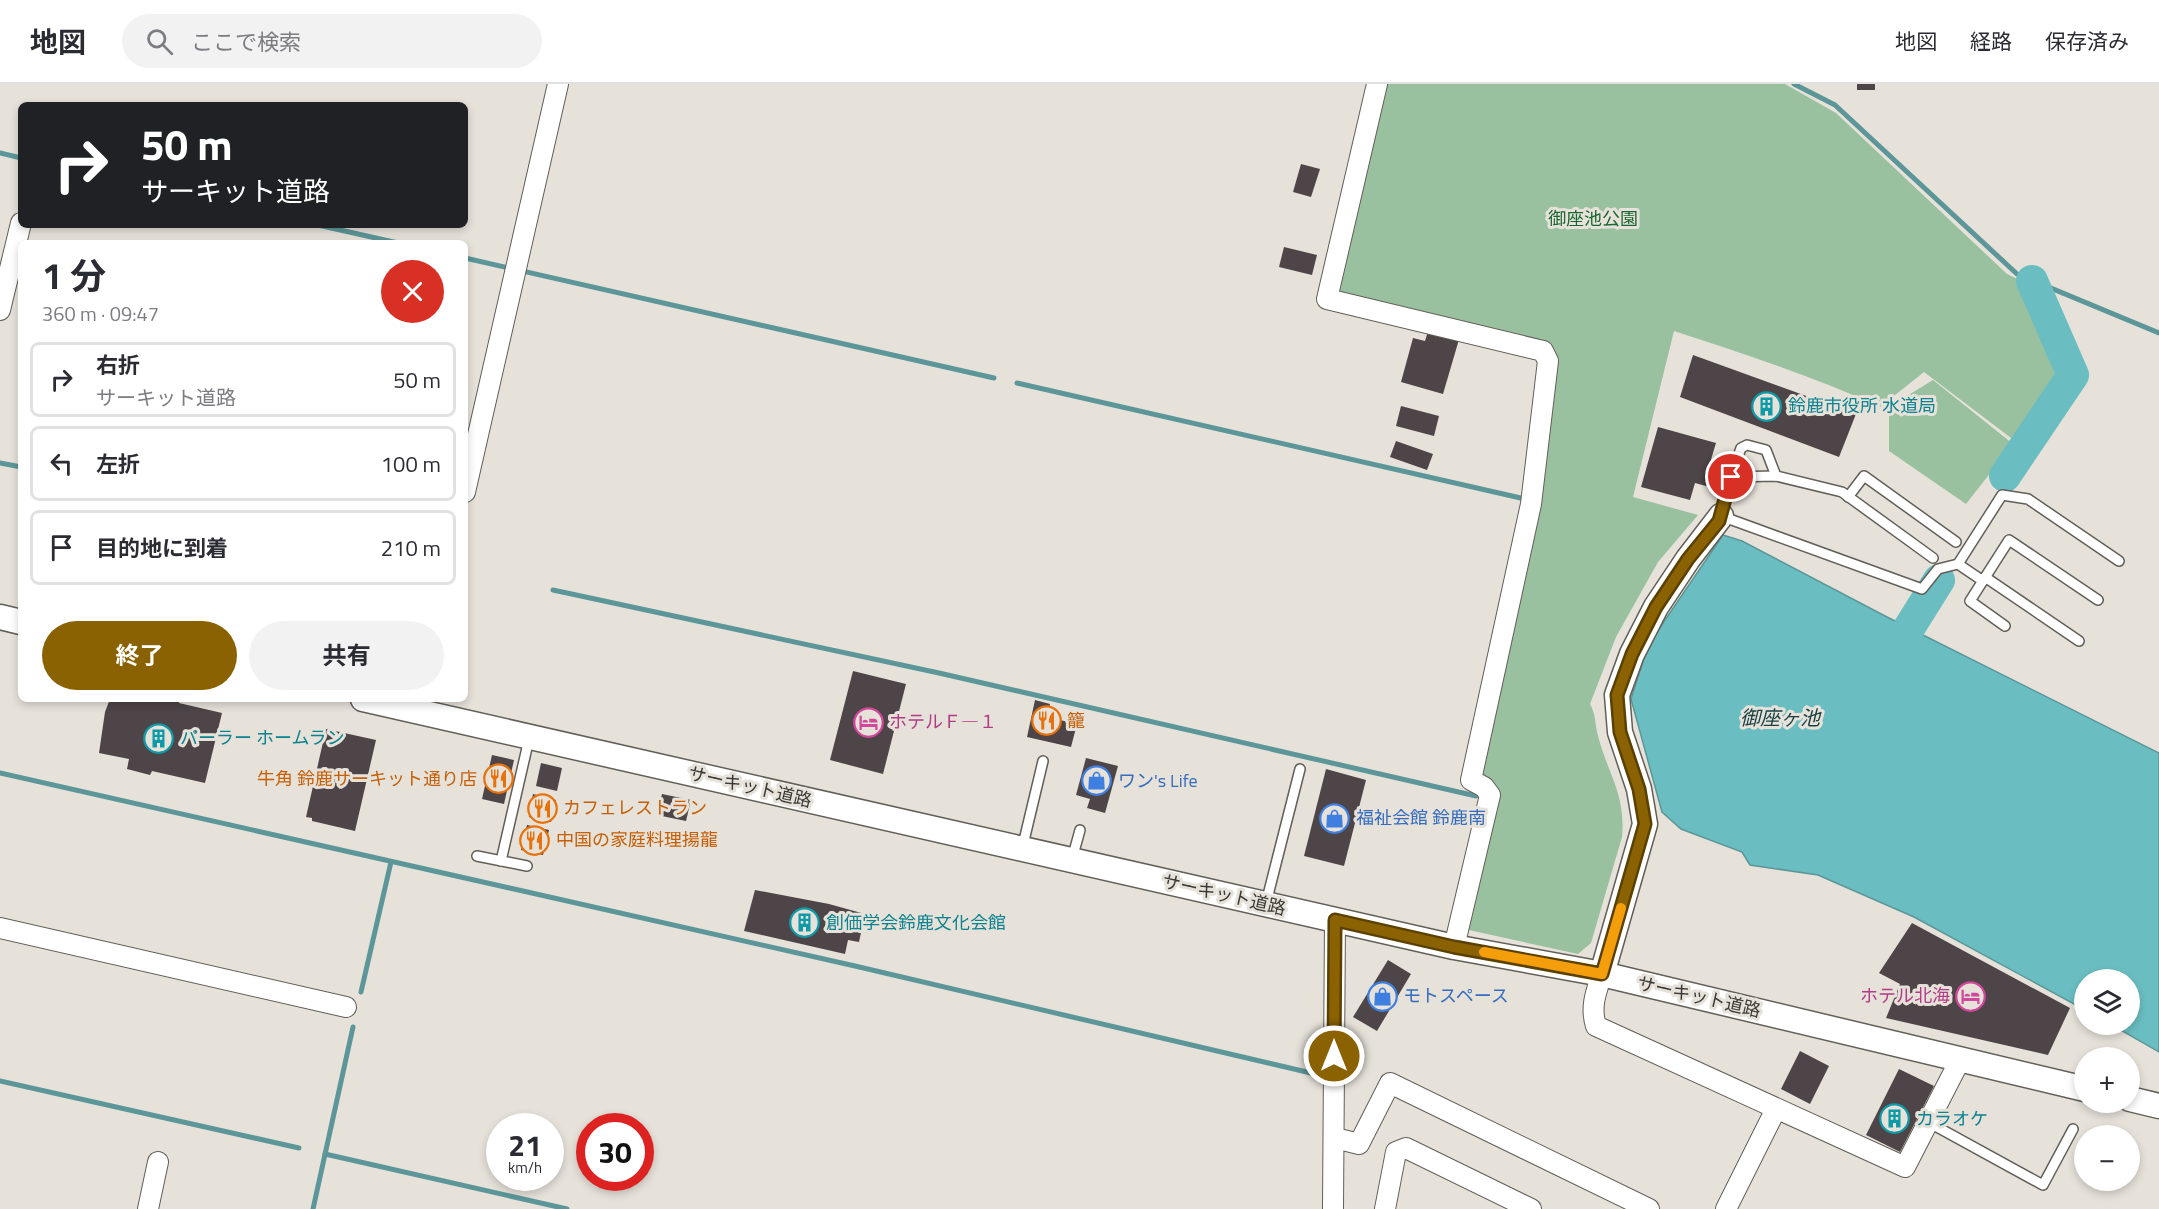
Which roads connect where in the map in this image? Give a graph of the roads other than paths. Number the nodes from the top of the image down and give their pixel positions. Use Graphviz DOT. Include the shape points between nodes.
graph roads {
  1 [pos="558,84"];
  2 [pos="1377,84"];
  3 [pos="20,228"];
  4 [pos="0,309"];
  5 [pos="1776,476"];
  6 [pos="1731,477"];
  7 [pos="468,479"];
  8 [pos="1848,497"];
  9 [pos="1721,516"];
  10 [pos="1956,542"];
  11 [pos="1933,558"];
  12 [pos="2119,561"];
  13 [pos="1958,564"];
  14 [pos="1984,579"];
  15 [pos="2098,600"];
  16 [pos="0,617"];
  17 [pos="18,621"];
  18 [pos="2005,626"];
  19 [pos="2079,641"];
  20 [pos="390,702"];
  21 [pos="420,705"];
  22 [pos="530,736"];
  23 [pos="1043,761"];
  24 [pos="1300,769"];
  25 [pos="1080,830"];
  26 [pos="1022,849"];
  27 [pos="477,856"];
  28 [pos="1072,860"];
  29 [pos="501,861"];
  30 [pos="527,866"];
  31 [pos="1266,904"];
  32 [pos="1335,920"];
  33 [pos="0,928"];
  34 [pos="1454,947"];
  35 [pos="1602,974"];
  36 [pos="346,1007"];
  37 [pos="1960,1060"];
  38 [pos="2074,1086"];
  39 [pos="2140,1101"];
  40 [pos="2159,1106"];
  41 [pos="1776,1109"];
  42 [pos="1928,1122"];
  43 [pos="2073,1129"];
  44 [pos="1335,1138"];
  45 [pos="158,1162"];
  46 [pos="148,1209"];
  47 [pos="1333,1209"];
  48 [pos="1385,1209"];
  49 [pos="1531,1209"];
  50 [pos="1649,1209"];
  51 [pos="1726,1209"];
  1 -- 7 [label="street"];
  2 -- 34 [label="street" via="1327,299 1543,351 1548,361 1531,504 1471,780 1490,795"];
  3 -- 4 [label="street"];
  5 -- 6 [label="lane"];
  5 -- 6 [label="lane" via="1766,450 1747,445 1741,448"];
  5 -- 8 [label="lane" via="1842,492"];
  6 -- 9 [label="lane"];
  8 -- 10 [label="lane" via="1864,476"];
  8 -- 11 [label="lane"];
  9 -- 13 [label="lane" via="1922,589 1938,570"];
  9 -- 35 [label="street" via="1656,607 1617,695 1620,732 1639,789 1645,824"];
  12 -- 13 [label="lane" via="2028,499 2002,495"];
  13 -- 14 [label="lane"];
  14 -- 15 [label="lane" via="2009,540"];
  14 -- 18 [label="lane" via="1970,601"];
  14 -- 19 [label="lane"];
  16 -- 17 [label="street"];
  20 -- 21 [label="street, サーキット道路"];
  21 -- 22 [label="street, サーキット道路"];
  22 -- 26 [label="street, サーキット道路"];
  22 -- 29 [label="lane"];
  23 -- 26 [label="lane"];
  24 -- 31 [label="lane"];
  25 -- 28 [label="lane"];
  26 -- 28 [label="street, サーキット道路"];
  27 -- 29 [label="lane"];
  28 -- 31 [label="street, サーキット道路"];
  29 -- 30 [label="lane"];
  31 -- 32 [label="street, サーキット道路"];
  32 -- 34 [label="street, サーキット道路"];
  32 -- 44 [label="street"];
  33 -- 36 [label="street"];
  34 -- 35 [label="street, サーキット道路"];
  35 -- 37 [label="street, サーキット道路"];
  35 -- 41 [label="street" via="1592,1014 1596,1026"];
  37 -- 38 [label="street, サーキット道路"];
  37 -- 42 [label="street"];
  39 -- 40 [label="street"];
  41 -- 42 [label="street" via="1905,1167"];
  41 -- 51 [label="street"];
  42 -- 43 [label="lane" via="2043,1185"];
  44 -- 47 [label="street"];
  44 -- 50 [label="street" via="1359,1144 1390,1083"];
  45 -- 46 [label="street"];
  48 -- 49 [label="street" via="1396,1152 1406,1148"];
}
